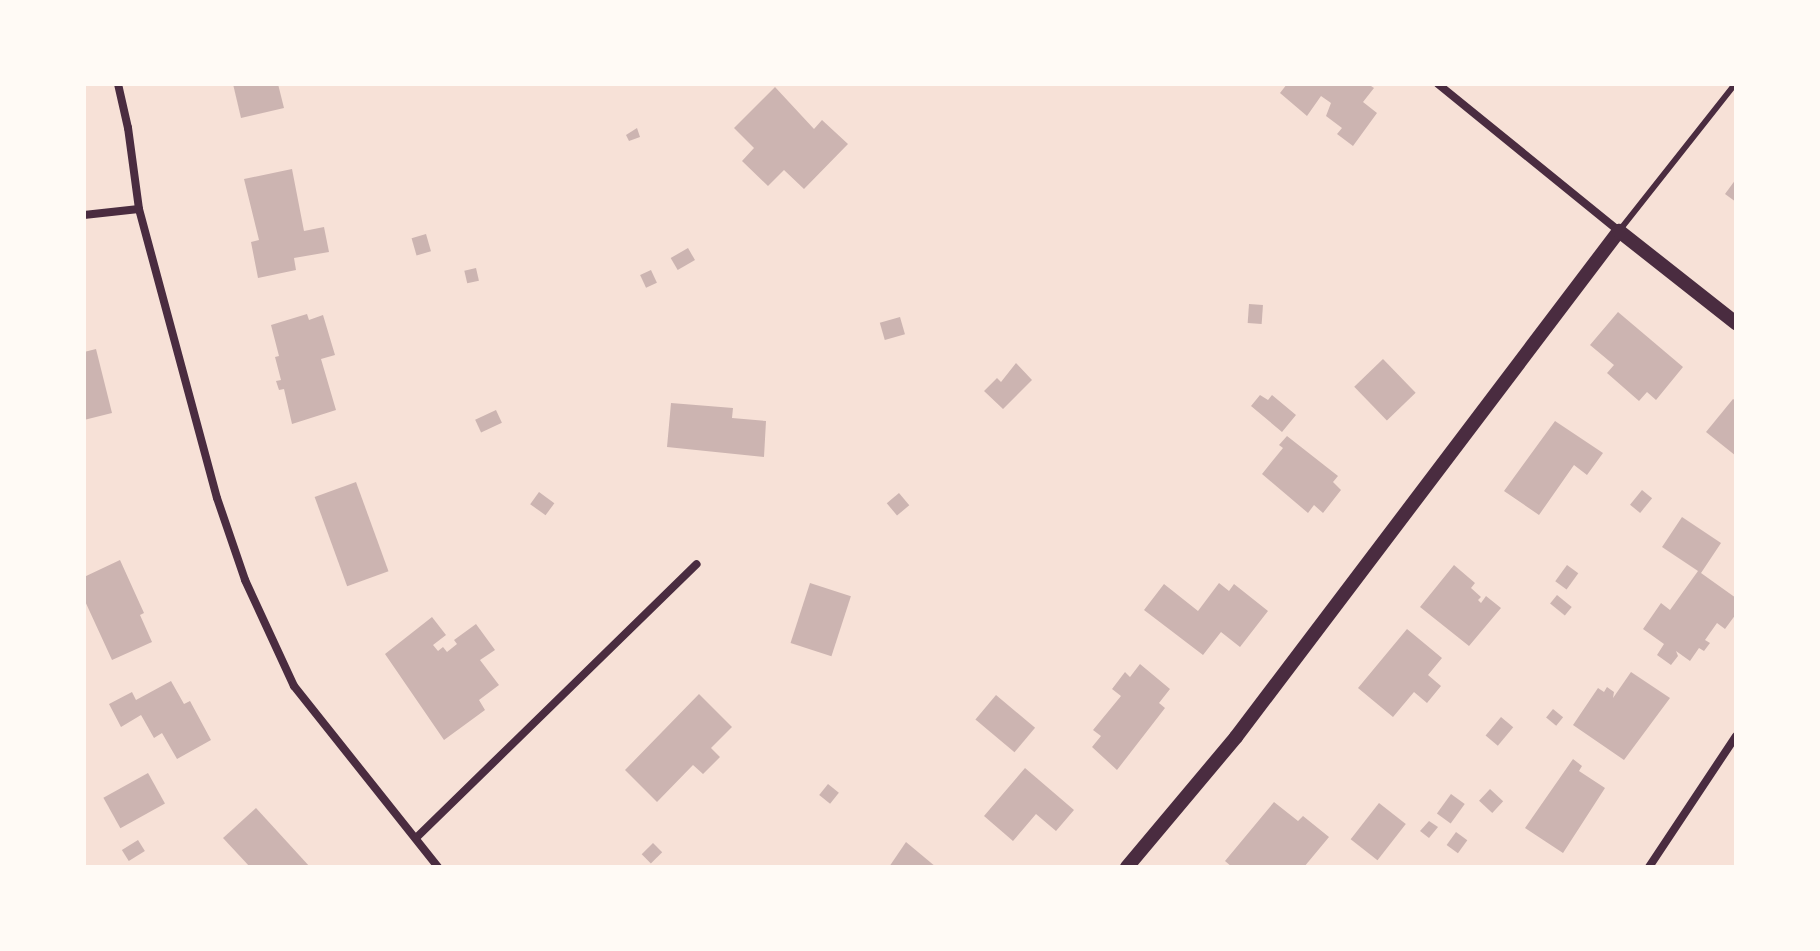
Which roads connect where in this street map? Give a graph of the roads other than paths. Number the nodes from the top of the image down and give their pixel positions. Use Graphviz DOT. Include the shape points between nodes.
graph roads {
  1 [pos="118,84"];
  2 [pos="1438,84"];
  3 [pos="1735,84"];
  4 [pos="139,209"];
  5 [pos="84,215"];
  6 [pos="1619,231"];
  7 [pos="1736,323"];
  8 [pos="697,564"];
  9 [pos="1736,736"];
  10 [pos="416,838"];
  11 [pos="438,867"];
  12 [pos="1127,867"];
  13 [pos="1649,867"];
  1 -- 4 [label="street"];
  2 -- 6 [label="street"];
  3 -- 6 [label="lane"];
  4 -- 5 [label="street"];
  4 -- 10 [label="street" via="217,498 245,580 294,686"];
  6 -- 7 [label="street"];
  6 -- 12 [label="street" via="1236,737"];
  8 -- 10 [label="street"];
  9 -- 13 [label="street"];
  10 -- 11 [label="street"];
}
